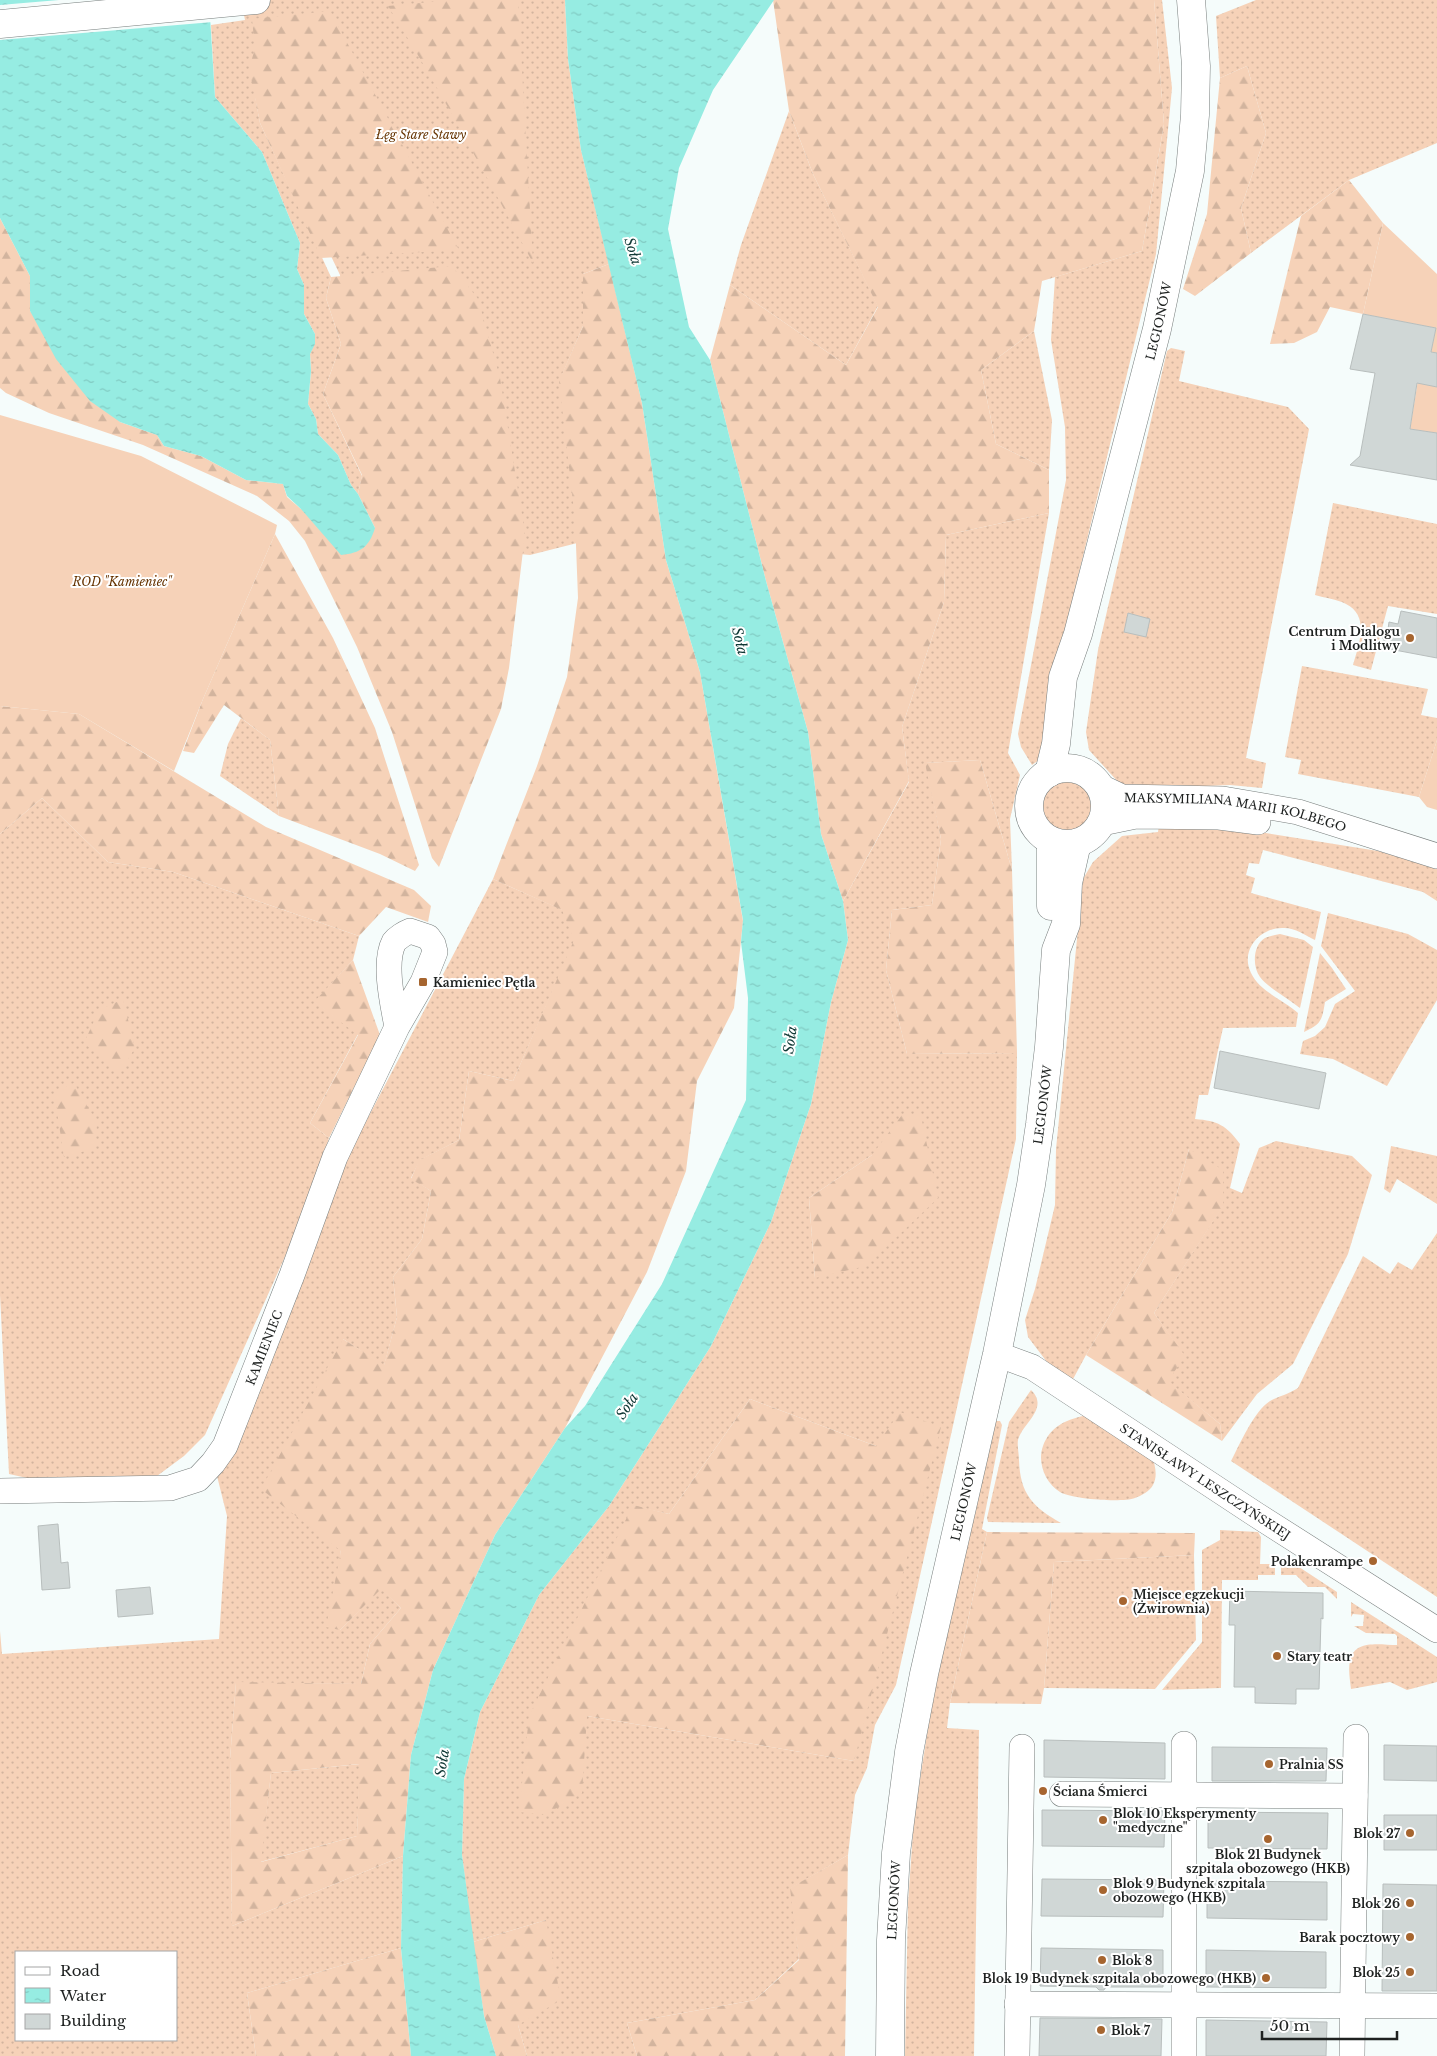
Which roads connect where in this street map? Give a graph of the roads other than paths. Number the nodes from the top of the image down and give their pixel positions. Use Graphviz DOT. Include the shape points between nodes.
graph roads {
  1 [pos="256,0"];
  2 [pos="1191,0"];
  3 [pos="0,24"];
  4 [pos="1078,634"];
  5 [pos="1049,773"];
  6 [pos="1093,780"];
  7 [pos="1102,823"];
  8 [pos="1370,835"];
  9 [pos="1064,842"];
  10 [pos="1437,856"];
  11 [pos="397,1027"];
  12 [pos="997,1354"];
  13 [pos="0,1491"];
  14 [pos="1437,1630"];
  15 [pos="1356,1736"];
  16 [pos="1184,1744"];
  17 [pos="1022,1747"];
  18 [pos="1062,1794"];
  19 [pos="1184,1795"];
  20 [pos="1355,1796"];
  21 [pos="1017,2004"];
  22 [pos="1184,2005"];
  23 [pos="1352,2006"];
  24 [pos="1437,2006"];
  25 [pos="890,2056"];
  26 [pos="1017,2056"];
  27 [pos="1184,2056"];
  28 [pos="1352,2056"];
  1 -- 3 [label="main road"];
  2 -- 4 [label="main road, LEGIONÓW" via="1196,66 1190,171 1156,329"];
  4 -- 5 [label="main road, LEGIONÓW" via="1063,677 1056,744"];
  4 -- 6 [label="main road, LEGIONÓW" via="1072,743"];
  5 -- 6 [label="main road" via="1073,768"];
  5 -- 9 [label="main road" via="1033,790 1030,814 1041,834"];
  6 -- 7 [label="main road" via="1105,799"];
  6 -- 8 [label="street, MAKSYMILIANA MARII KOLBEGO" via="1122,798 1222,800 1298,812"];
  7 -- 8 [label="street, MAKSYMILIANA MARII KOLBEGO" via="1136,816 1219,817"];
  7 -- 9 [label="main road" via="1096,832"];
  8 -- 10 [label="street, MAKSYMILIANA MARII KOLBEGO"];
  9 -- 12 [label="main road, LEGIONÓW" via="1068,883 1066,924 1056,950 1040,1124"];
  11 -- 13 [label="street, KAMIENIEC" via="335,1157 225,1446 213,1464 198,1479 170,1488"];
  12 -- 14 [label="street, STANISŁAWY LESZCZYŃSKIEJ" via="1032,1367"];
  12 -- 25 [label="main road, LEGIONÓW" via="909,1752 896,1853"];
  15 -- 20 [label="street"];
  16 -- 19 [label="street"];
  17 -- 21 [label="street"];
  18 -- 19 [label="street"];
  19 -- 20 [label="street"];
  19 -- 22 [label="street"];
  20 -- 23 [label="street"];
  21 -- 22 [label="street"];
  21 -- 26 [label="street"];
  22 -- 23 [label="street"];
  22 -- 27 [label="street"];
  23 -- 24 [label="street"];
  23 -- 28 [label="street"];
}
